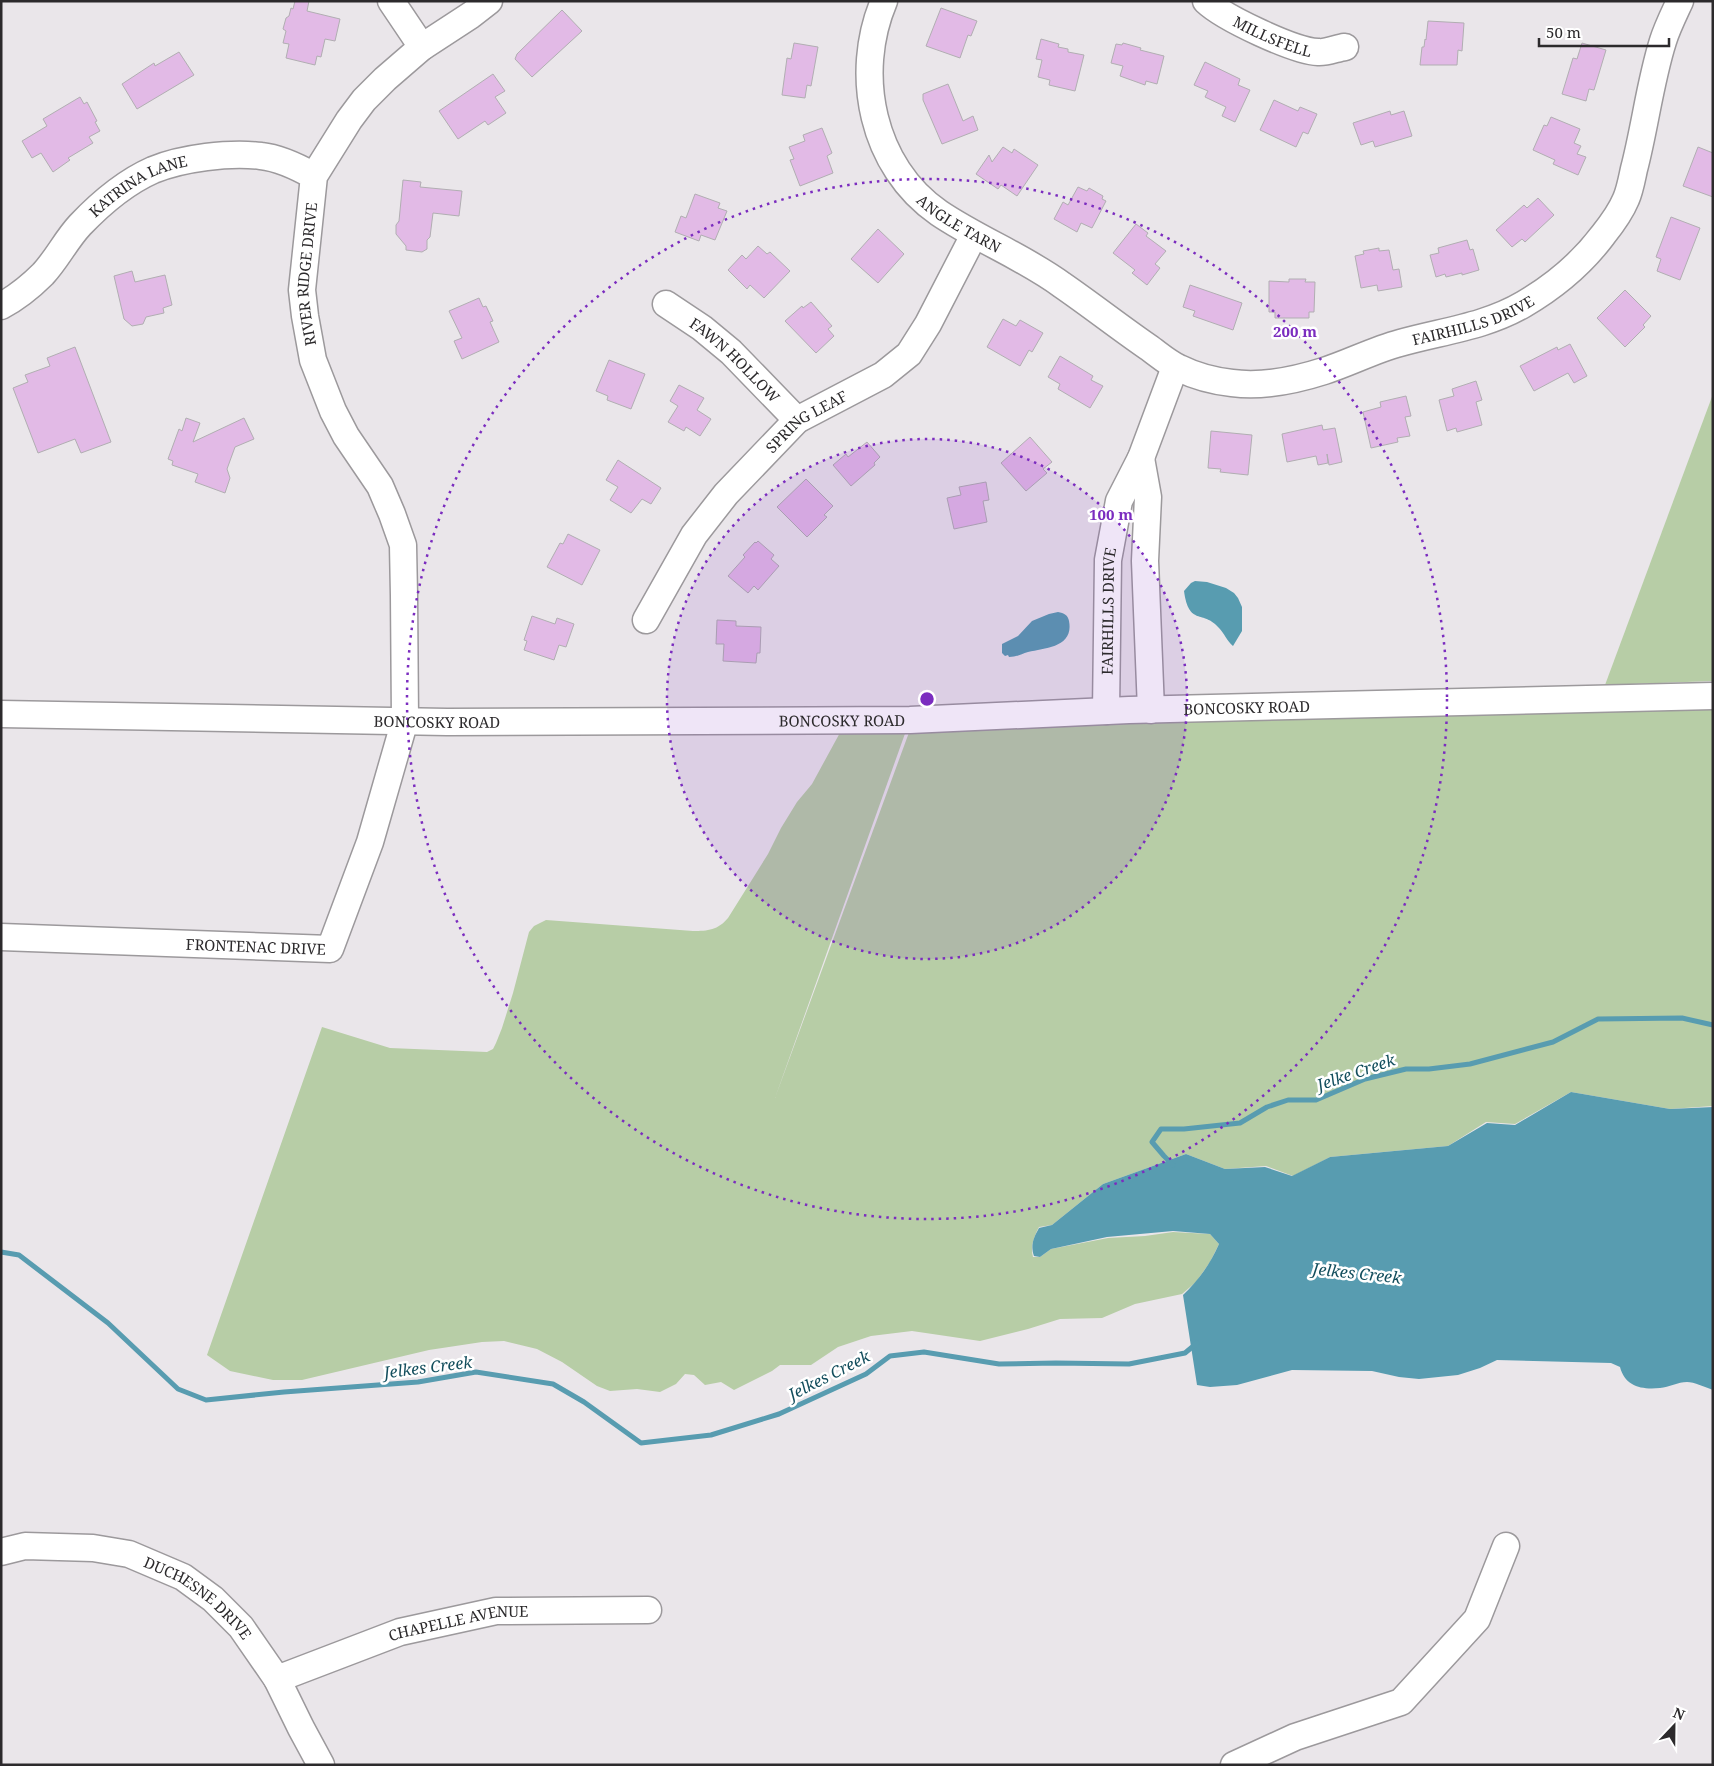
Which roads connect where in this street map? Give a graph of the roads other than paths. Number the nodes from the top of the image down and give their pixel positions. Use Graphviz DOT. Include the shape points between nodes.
graph roads {
  1 [pos="391,1"];
  2 [pos="489,1"];
  3 [pos="884,1"];
  4 [pos="1206,1"];
  5 [pos="1680,1"];
  6 [pos="1344,46"];
  7 [pos="422,47"];
  8 [pos="314,176"];
  9 [pos="974,235"];
  10 [pos="666,304"];
  11 [pos="1,306"];
  12 [pos="1175,367"];
  13 [pos="797,420"];
  14 [pos="1141,458"];
  15 [pos="646,620"];
  16 [pos="1713,696"];
  17 [pos="1151,710"];
  18 [pos="1106,711"];
  19 [pos="1,714"];
  20 [pos="405,720"];
  21 [pos="1,937"];
  22 [pos="1506,1546"];
  23 [pos="1,1552"];
  24 [pos="648,1610"];
  25 [pos="277,1679"];
  26 [pos="321,1765"];
  27 [pos="1234,1765"];
  1 -- 7 [label="street"];
  2 -- 7 [label="street, RIVER RIDGE DRIVE"];
  3 -- 9 [label="street, ANGLE TARN" via="870,58 869,83 877,129 903,177 923,200"];
  4 -- 6 [label="street, MILLSFELL" via="1215,10 1294,46 1319,53"];
  5 -- 12 [label="street, FAIRHILLS DRIVE" via="1663,41 1627,198 1603,235 1563,277 1525,304 1490,321 1399,343 1323,372 1247,385 1213,380"];
  7 -- 8 [label="street, RIVER RIDGE DRIVE" via="364,100"];
  8 -- 11 [label="street, KATRINA LANE" via="272,158 234,154 194,159 153,170 105,202 79,226 43,273"];
  8 -- 20 [label="street, RIVER RIDGE DRIVE" via="302,290 304,316 313,360 333,411 380,486 403,545"];
  9 -- 12 [label="street, ANGLE TARN" via="1060,283"];
  9 -- 13 [label="street, SPRING LEAF" via="909,354 883,375"];
  10 -- 13 [label="street, FAWN HOLLOW" via="731,352"];
  12 -- 14 [label="street, FAIRHILLS DRIVE"];
  13 -- 15 [label="street, SPRING LEAF" via="726,494 701,527"];
  14 -- 17 [label="street" via="1148,497 1145,561"];
  14 -- 18 [label="street, FAIRHILLS DRIVE" via="1119,501 1108,560"];
  16 -- 17 [label="street, BONCOSKY ROAD"];
  17 -- 18 [label="street, BONCOSKY ROAD"];
  18 -- 20 [label="street, BONCOSKY ROAD" via="910,720"];
  19 -- 20 [label="street, BONCOSKY ROAD"];
  20 -- 21 [label="street, FRONTENAC DRIVE" via="370,842 330,949"];
  22 -- 27 [label="street" via="1477,1619 1401,1702 1296,1736"];
  23 -- 25 [label="street, DUCHESNE DRIVE" via="25,1546 93,1548 129,1554 183,1577 238,1623"];
  24 -- 25 [label="street, CHAPELLE AVENUE" via="496,1611 400,1632"];
  25 -- 26 [label="street, DUCHESNE DRIVE"];
}
